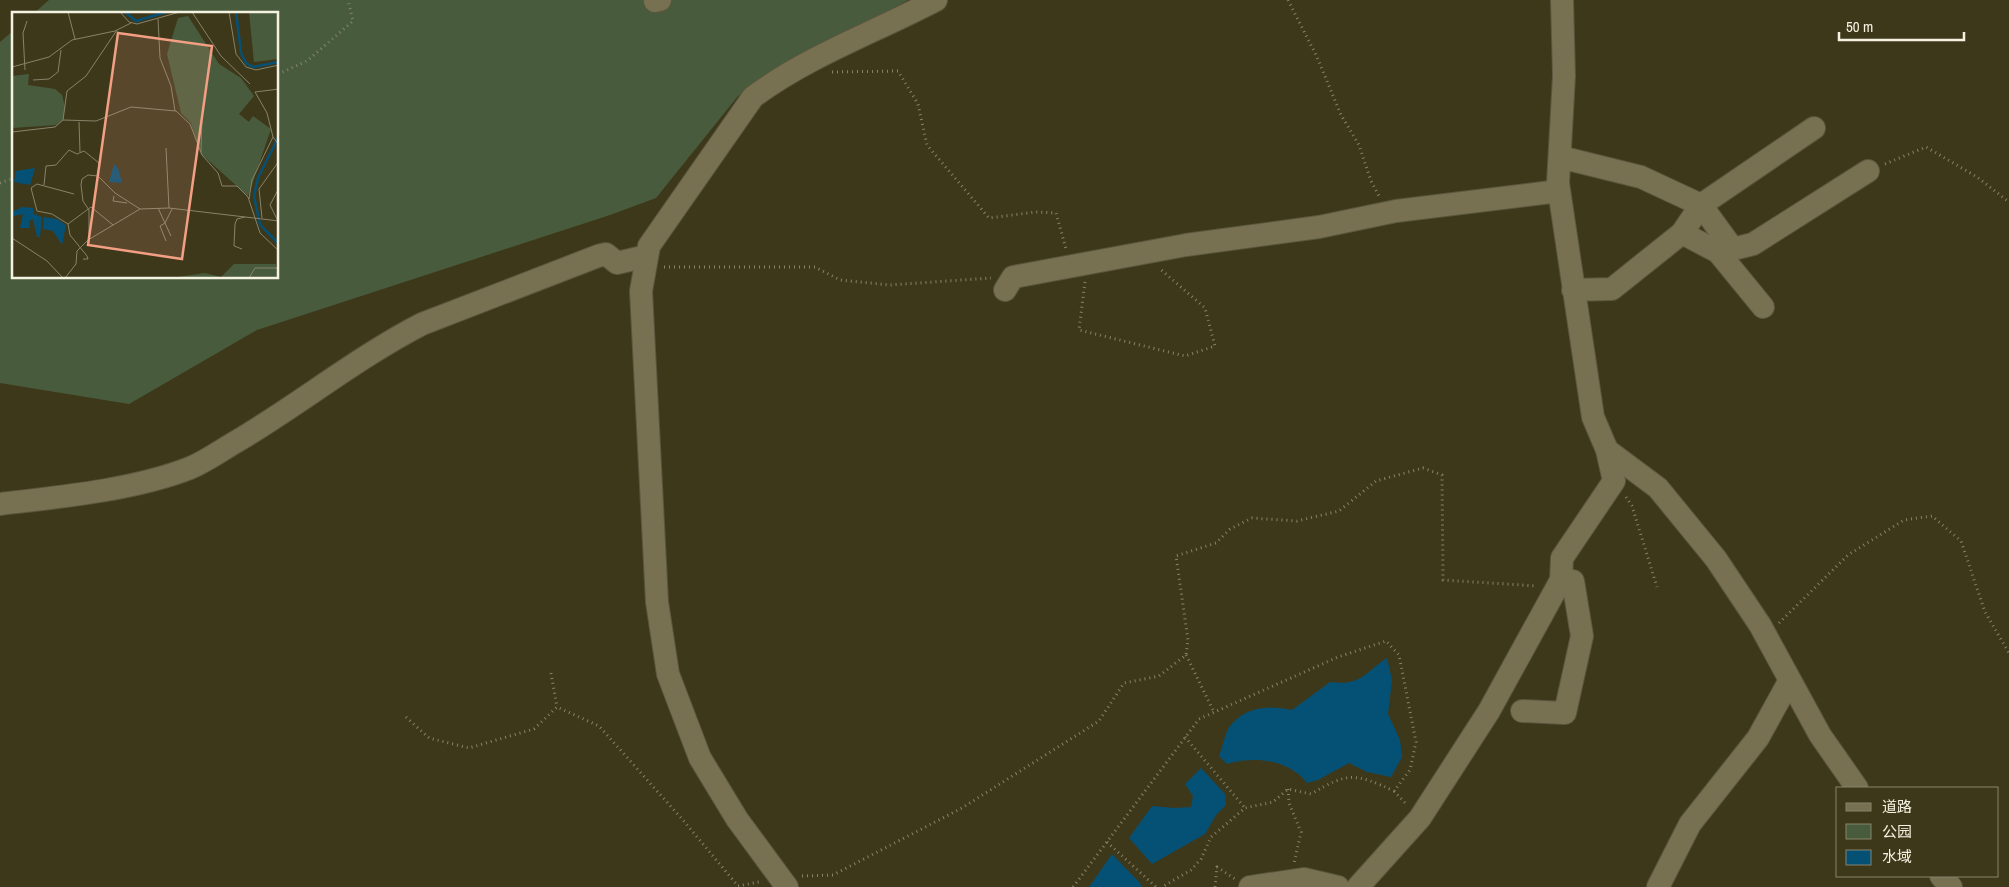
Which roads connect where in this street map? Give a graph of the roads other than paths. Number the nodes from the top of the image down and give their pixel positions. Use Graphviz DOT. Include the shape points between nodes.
graph roads {
  1 [pos="936,0"];
  2 [pos="1562,0"];
  3 [pos="1814,128"];
  4 [pos="1560,157"];
  5 [pos="1868,171"];
  6 [pos="1559,191"];
  7 [pos="1701,205"];
  8 [pos="1682,233"];
  9 [pos="646,262"];
  10 [pos="1009,283"];
  11 [pos="1573,290"];
  12 [pos="1763,307"];
  13 [pos="1607,450"];
  14 [pos="0,504"];
  15 [pos="1559,584"];
  16 [pos="1790,680"];
  17 [pos="1522,712"];
  18 [pos="1856,787"];
  19 [pos="783,882"];
  20 [pos="1243,884"];
  21 [pos="1338,887"];
  22 [pos="1358,887"];
  23 [pos="1658,887"];
  1 -- 9 [label="street" via="825,54 753,97 650,246"];
  2 -- 4 [label="street" via="1564,76"];
  3 -- 7 [label="street"];
  4 -- 6 [label="street"];
  4 -- 7 [label="street" via="1641,176"];
  5 -- 7 [label="street" via="1753,244 1733,249"];
  6 -- 10 [label="street" via="1388,213 1319,227 1156,250"];
  6 -- 11 [label="street"];
  7 -- 8 [label="street"];
  8 -- 11 [label="street" via="1612,289"];
  8 -- 12 [label="street" via="1718,252"];
  9 -- 14 [label="street" via="617,262 606,254 598,256 422,324 191,467 112,488"];
  9 -- 19 [label="street" via="641,291 657,602 668,674 700,758 737,819"];
  11 -- 13 [label="street" via="1593,417"];
  13 -- 15 [label="street" via="1614,481 1562,558"];
  13 -- 16 [label="street" via="1658,488 1716,558 1766,635"];
  15 -- 17 [label="street" via="1572,581 1582,636 1565,713"];
  15 -- 22 [label="street" via="1489,712 1420,818"];
  16 -- 18 [label="street" via="1820,735"];
  16 -- 23 [label="street" via="1758,738 1690,824"];
  20 -- 21 [label="street" via="1304,878"];
}
